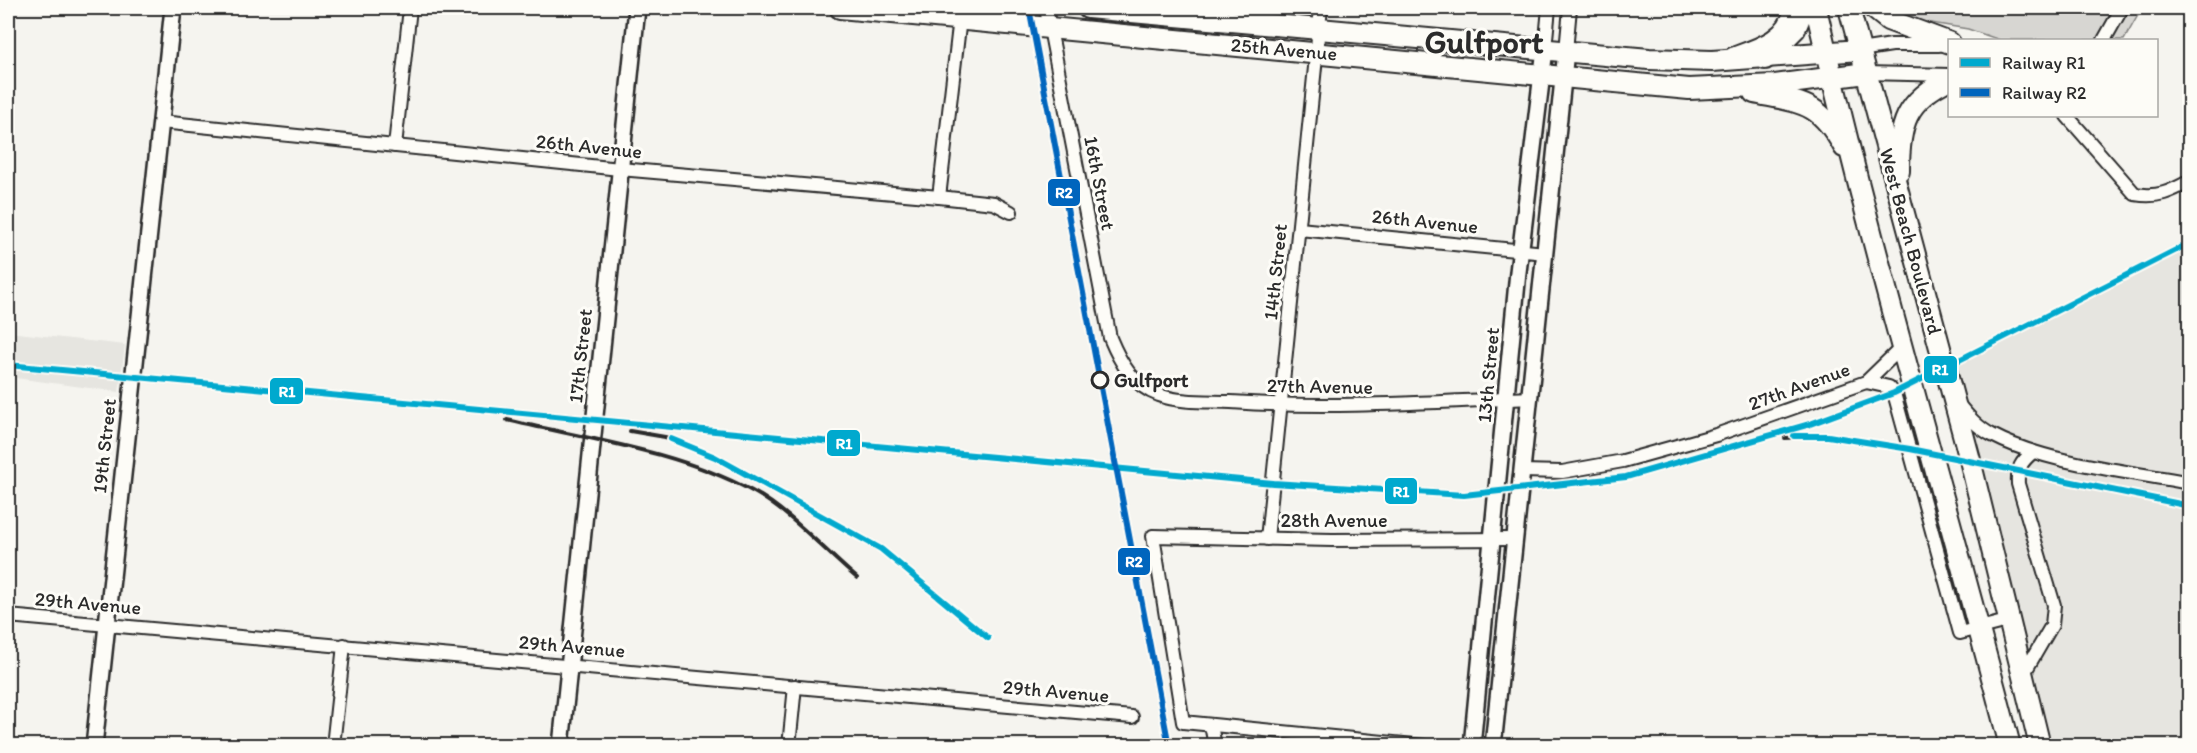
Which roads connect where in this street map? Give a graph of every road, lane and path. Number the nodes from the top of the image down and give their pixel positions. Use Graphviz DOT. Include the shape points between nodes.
graph roads {
  1 [pos="173,8"];
  2 [pos="410,8"];
  3 [pos="637,8"];
  4 [pos="840,8"];
  5 [pos="1046,8"];
  6 [pos="1088,8"];
  7 [pos="1549,8"];
  8 [pos="1570,8"];
  9 [pos="1791,8"];
  10 [pos="1804,8"];
  11 [pos="1816,8"];
  12 [pos="1849,8"];
  13 [pos="1873,8"];
  14 [pos="2122,8"];
  15 [pos="1320,17"];
  16 [pos="960,18"];
  17 [pos="1051,28"];
  18 [pos="2105,39"];
  19 [pos="1948,43"];
  20 [pos="1948,44"];
  21 [pos="1545,49"];
  22 [pos="1860,50"];
  23 [pos="1566,51"];
  24 [pos="1317,52"];
  25 [pos="1827,54"];
  26 [pos="1765,59"];
  27 [pos="1712,61"];
  28 [pos="1866,73"];
  29 [pos="1542,75"];
  30 [pos="1832,76"];
  31 [pos="1563,77"];
  32 [pos="1948,77"];
  33 [pos="1948,78"];
  34 [pos="1728,88"];
  35 [pos="2068,117"];
  36 [pos="162,122"];
  37 [pos="395,146"];
  38 [pos="620,169"];
  39 [pos="1857,171"];
  40 [pos="2190,181"];
  41 [pos="939,197"];
  42 [pos="1898,198"];
  43 [pos="1011,212"];
  44 [pos="1299,229"];
  45 [pos="1521,250"];
  46 [pos="1546,253"];
  47 [pos="1901,348"];
  48 [pos="1121,364"];
  49 [pos="1866,382"];
  50 [pos="1531,398"];
  51 [pos="1507,399"];
  52 [pos="1953,399"];
  53 [pos="1281,406"];
  54 [pos="2033,452"];
  55 [pos="1522,471"];
  56 [pos="2190,483"];
  57 [pos="1494,538"];
  58 [pos="1515,539"];
  59 [pos="1267,540"];
  60 [pos="8,616"];
  61 [pos="2011,620"];
  62 [pos="106,624"];
  63 [pos="1979,629"];
  64 [pos="344,645"];
  65 [pos="569,665"];
  66 [pos="2023,675"];
  67 [pos="795,686"];
  68 [pos="1132,717"];
  69 [pos="1211,724"];
  70 [pos="94,746"];
  71 [pos="333,746"];
  72 [pos="561,746"];
  73 [pos="789,746"];
  74 [pos="1215,746"];
  75 [pos="1424,746"];
  76 [pos="1472,746"];
  77 [pos="1493,746"];
  78 [pos="2010,746"];
  79 [pos="2040,746"];
  1 -- 36 [label="street, 19th Street"];
  2 -- 37 [label="street"];
  3 -- 38 [label="street, 17th Street"];
  4 -- 16 [label="main road, 25th Avenue"];
  5 -- 17 [label="street, 16th Street"];
  6 -- 15 [label="main road, 25th Avenue"];
  7 -- 21 [label="street, 13th Street"];
  8 -- 23 [label="street"];
  9 -- 27 [label="street" via="1786,23 1772,37"];
  10 -- 26 [label="main road" via="1795,29"];
  11 -- 25 [label="main road, West Beach Boulevard"];
  12 -- 22 [label="main road, West Beach Boulevard"];
  13 -- 19 [label="main road" via="1888,20"];
  14 -- 18 [label="street"];
  15 -- 21 [label="main road, 25th Avenue"];
  15 -- 24 [label="street, 14th Street"];
  16 -- 17 [label="main road, 25th Avenue"];
  16 -- 41 [label="street"];
  17 -- 24 [label="main road, 25th Avenue"];
  17 -- 48 [label="street, 16th Street" via="1110,338"];
  20 -- 22 [label="street"];
  21 -- 23 [label="main road, 25th Avenue"];
  21 -- 29 [label="street, 13th Street"];
  22 -- 25 [label="main road, 25th Avenue"];
  22 -- 28 [label="main road, West Beach Boulevard"];
  23 -- 27 [label="main road, 25th Avenue"];
  23 -- 31 [label="street"];
  24 -- 29 [label="main road, 25th Avenue"];
  24 -- 44 [label="street, 14th Street"];
  25 -- 26 [label="main road, 25th Avenue"];
  25 -- 30 [label="main road, West Beach Boulevard"];
  26 -- 27 [label="main road, 25th Avenue"];
  28 -- 30 [label="main road"];
  28 -- 32 [label="street"];
  28 -- 42 [label="main road, West Beach Boulevard"];
  29 -- 31 [label="main road, 25th Avenue"];
  29 -- 45 [label="street, 13th Street"];
  30 -- 34 [label="main road"];
  30 -- 39 [label="main road, West Beach Boulevard"];
  31 -- 34 [label="main road, 25th Avenue" via="1689,89"];
  31 -- 46 [label="street"];
  33 -- 42 [label="main road" via="1919,98 1906,117 1899,139"];
  34 -- 39 [label="main road" via="1815,108 1834,129"];
  35 -- 40 [label="street" via="2135,194 2164,195"];
  36 -- 37 [label="street, 26th Avenue"];
  36 -- 62 [label="street, 19th Street"];
  37 -- 38 [label="street, 26th Avenue"];
  38 -- 41 [label="street, 26th Avenue"];
  38 -- 65 [label="street, 17th Street"];
  39 -- 47 [label="main road, West Beach Boulevard"];
  41 -- 43 [label="street, 26th Avenue" via="994,203"];
  42 -- 52 [label="main road, West Beach Boulevard"];
  44 -- 45 [label="street, 26th Avenue"];
  44 -- 53 [label="street, 14th Street"];
  45 -- 46 [label="street, 26th Avenue"];
  45 -- 51 [label="street, 13th Street"];
  46 -- 50 [label="street"];
  47 -- 49 [label="street, 27th Avenue"];
  47 -- 63 [label="main road, West Beach Boulevard"];
  48 -- 53 [label="street, 27th Avenue" via="1137,382 1159,396"];
  49 -- 55 [label="street, 27th Avenue" via="1716,435 1623,461 1562,472"];
  49 -- 63 [label="street" via="1889,387 1894,393 1960,633"];
  50 -- 51 [label="street, 27th Avenue"];
  50 -- 55 [label="street"];
  51 -- 53 [label="street, 27th Avenue"];
  51 -- 57 [label="street, 13th Street"];
  52 -- 54 [label="street" via="1992,435"];
  52 -- 61 [label="main road, West Beach Boulevard"];
  53 -- 59 [label="street, 14th Street"];
  54 -- 56 [label="street"];
  54 -- 66 [label="street" via="2017,471 2018,484 2054,615"];
  55 -- 58 [label="street"];
  57 -- 58 [label="street, 28th Avenue"];
  57 -- 59 [label="street, 28th Avenue"];
  57 -- 76 [label="street, 13th Street"];
  58 -- 77 [label="street"];
  59 -- 69 [label="street, 28th Avenue" via="1153,536 1184,722"];
  60 -- 62 [label="street, 29th Avenue"];
  61 -- 63 [label="street"];
  61 -- 66 [label="main road, West Beach Boulevard"];
  62 -- 64 [label="street, 29th Avenue"];
  62 -- 70 [label="street, 19th Street"];
  63 -- 78 [label="main road, West Beach Boulevard"];
  64 -- 65 [label="street, 29th Avenue"];
  64 -- 71 [label="street"];
  65 -- 67 [label="street, 29th Avenue"];
  65 -- 72 [label="street, 17th Street"];
  66 -- 79 [label="main road, West Beach Boulevard"];
  67 -- 68 [label="street, 29th Avenue"];
  67 -- 73 [label="street"];
  69 -- 74 [label="street"];
  69 -- 75 [label="street"];
}
